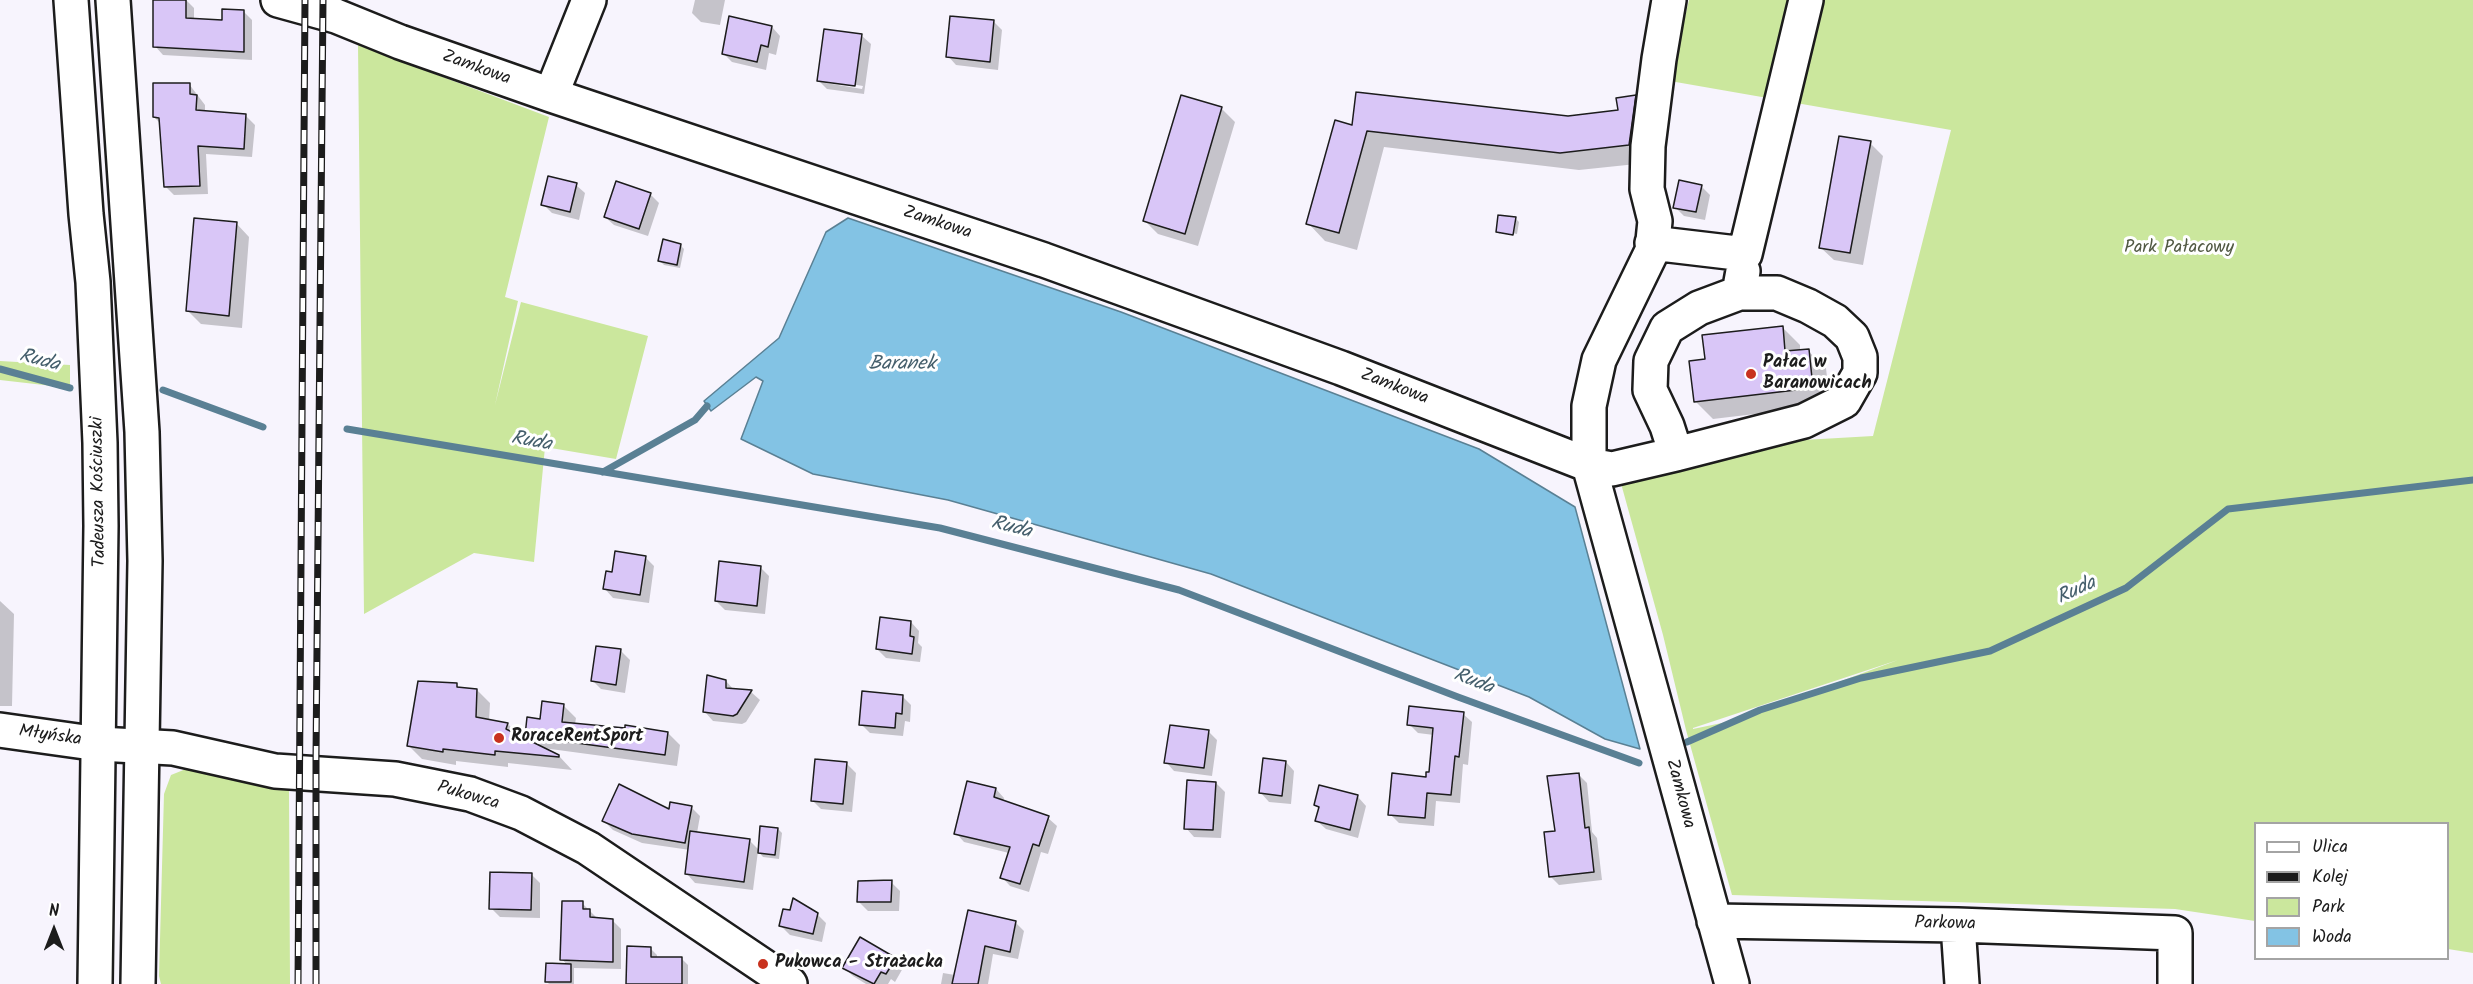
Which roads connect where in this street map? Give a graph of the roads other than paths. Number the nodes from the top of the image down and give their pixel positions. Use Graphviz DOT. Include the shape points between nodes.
graph roads {
  1 [pos="71,0"];
  2 [pos="113,0"];
  3 [pos="278,0"];
  4 [pos="589,0"];
  5 [pos="1669,0"];
  6 [pos="1806,0"];
  7 [pos="551,95"];
  8 [pos="1652,243"];
  9 [pos="1745,254"];
  10 [pos="1739,293"];
  11 [pos="1676,454"];
  12 [pos="1589,465"];
  13 [pos="0,730"];
  14 [pos="99,744"];
  15 [pos="142,745"];
  16 [pos="1714,921"];
  17 [pos="1958,925"];
  18 [pos="95,984"];
  19 [pos="138,984"];
  20 [pos="790,984"];
  21 [pos="1732,984"];
  22 [pos="1962,984"];
  23 [pos="2175,984"];
  1 -- 14 [label="street, Tadeusza Kościuszki" via="93,282 100,443"];
  2 -- 15 [label="street" via="142,432"];
  3 -- 7 [label="street, Zamkowa" via="336,16"];
  4 -- 7 [label="street"];
  5 -- 8 [label="street, Zamkowa" via="1648,147"];
  6 -- 9 [label="street"];
  7 -- 12 [label="street, Zamkowa" via="1044,260 1341,368"];
  8 -- 9 [label="street"];
  8 -- 12 [label="street, Zamkowa" via="1652,251 1599,360 1589,406"];
  9 -- 10 [label="street"];
  10 -- 11 [label="street" via="1699,308 1667,328 1651,361 1650,390 1668,426"];
  10 -- 11 [label="street" via="1777,293 1835,321 1852,337 1860,357 1860,373 1844,400 1804,421"];
  11 -- 12 [label="street" via="1612,469"];
  12 -- 16 [label="street, Zamkowa"];
  13 -- 14 [label="street, Młyńska"];
  14 -- 15 [label="street, Pukowca"];
  14 -- 18 [label="street, Tadeusza Kościuszki"];
  15 -- 19 [label="street"];
  15 -- 20 [label="street, Pukowca" via="173,748 275,771 395,779 471,794 521,813 588,848"];
  16 -- 17 [label="street, Parkowa"];
  16 -- 21 [label="street, Zamkowa"];
  17 -- 22 [label="street"];
  17 -- 23 [label="street, Parkowa" via="2175,933"];
}
